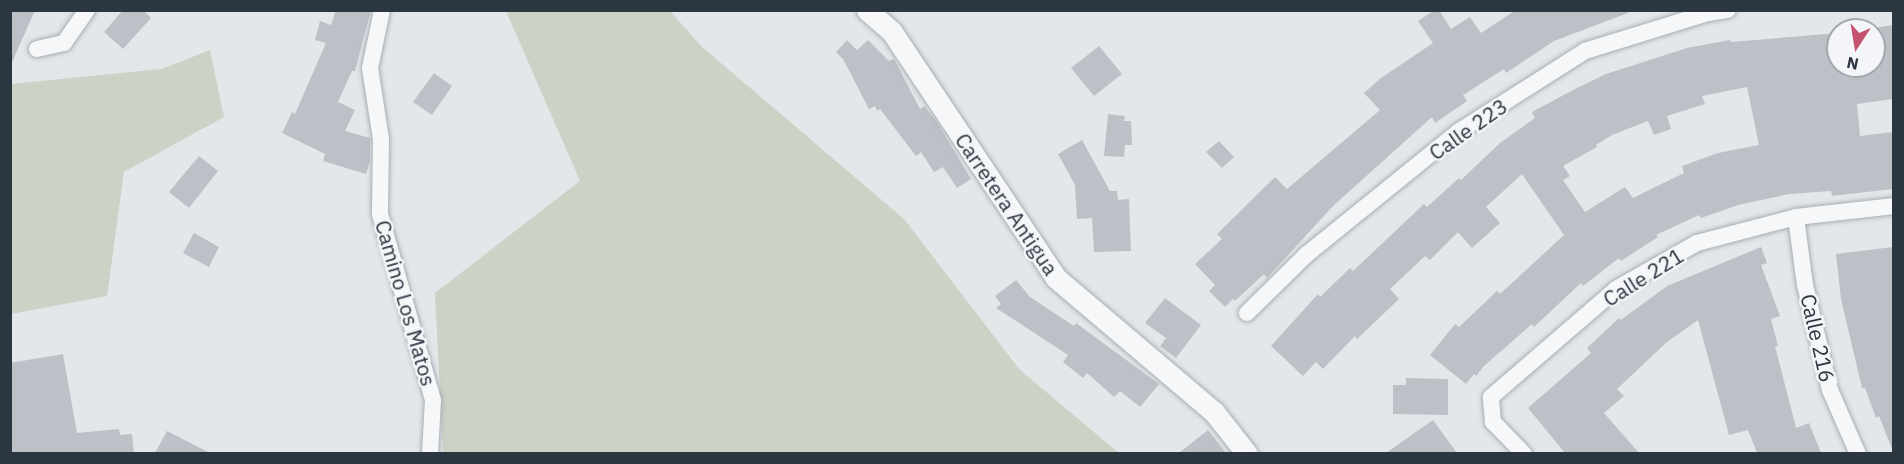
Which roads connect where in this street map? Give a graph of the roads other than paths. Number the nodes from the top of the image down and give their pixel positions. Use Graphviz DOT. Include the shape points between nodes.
graph roads {
  1 [pos="87,10"];
  2 [pos="382,10"];
  3 [pos="867,10"];
  4 [pos="1728,10"];
  5 [pos="37,49"];
  6 [pos="1893,206"];
  7 [pos="1796,217"];
  8 [pos="1247,313"];
  9 [pos="430,453"];
  10 [pos="1247,453"];
  11 [pos="1524,453"];
  12 [pos="1858,453"];
  1 -- 5 [label="street" via="64,43"];
  2 -- 9 [label="street, Camino Los Matos" via="370,68 381,139 380,214 433,400"];
  3 -- 10 [label="street, Carretera Antigua" via="892,32 1056,278 1214,412"];
  4 -- 8 [label="street, Calle 223" via="1585,51 1458,132 1306,255"];
  6 -- 7 [label="street, Calle 221"];
  7 -- 11 [label="street, Calle 221" via="1697,243 1616,289 1491,397 1493,422"];
  7 -- 12 [label="street, Calle 216" via="1805,285 1830,390"];
}
